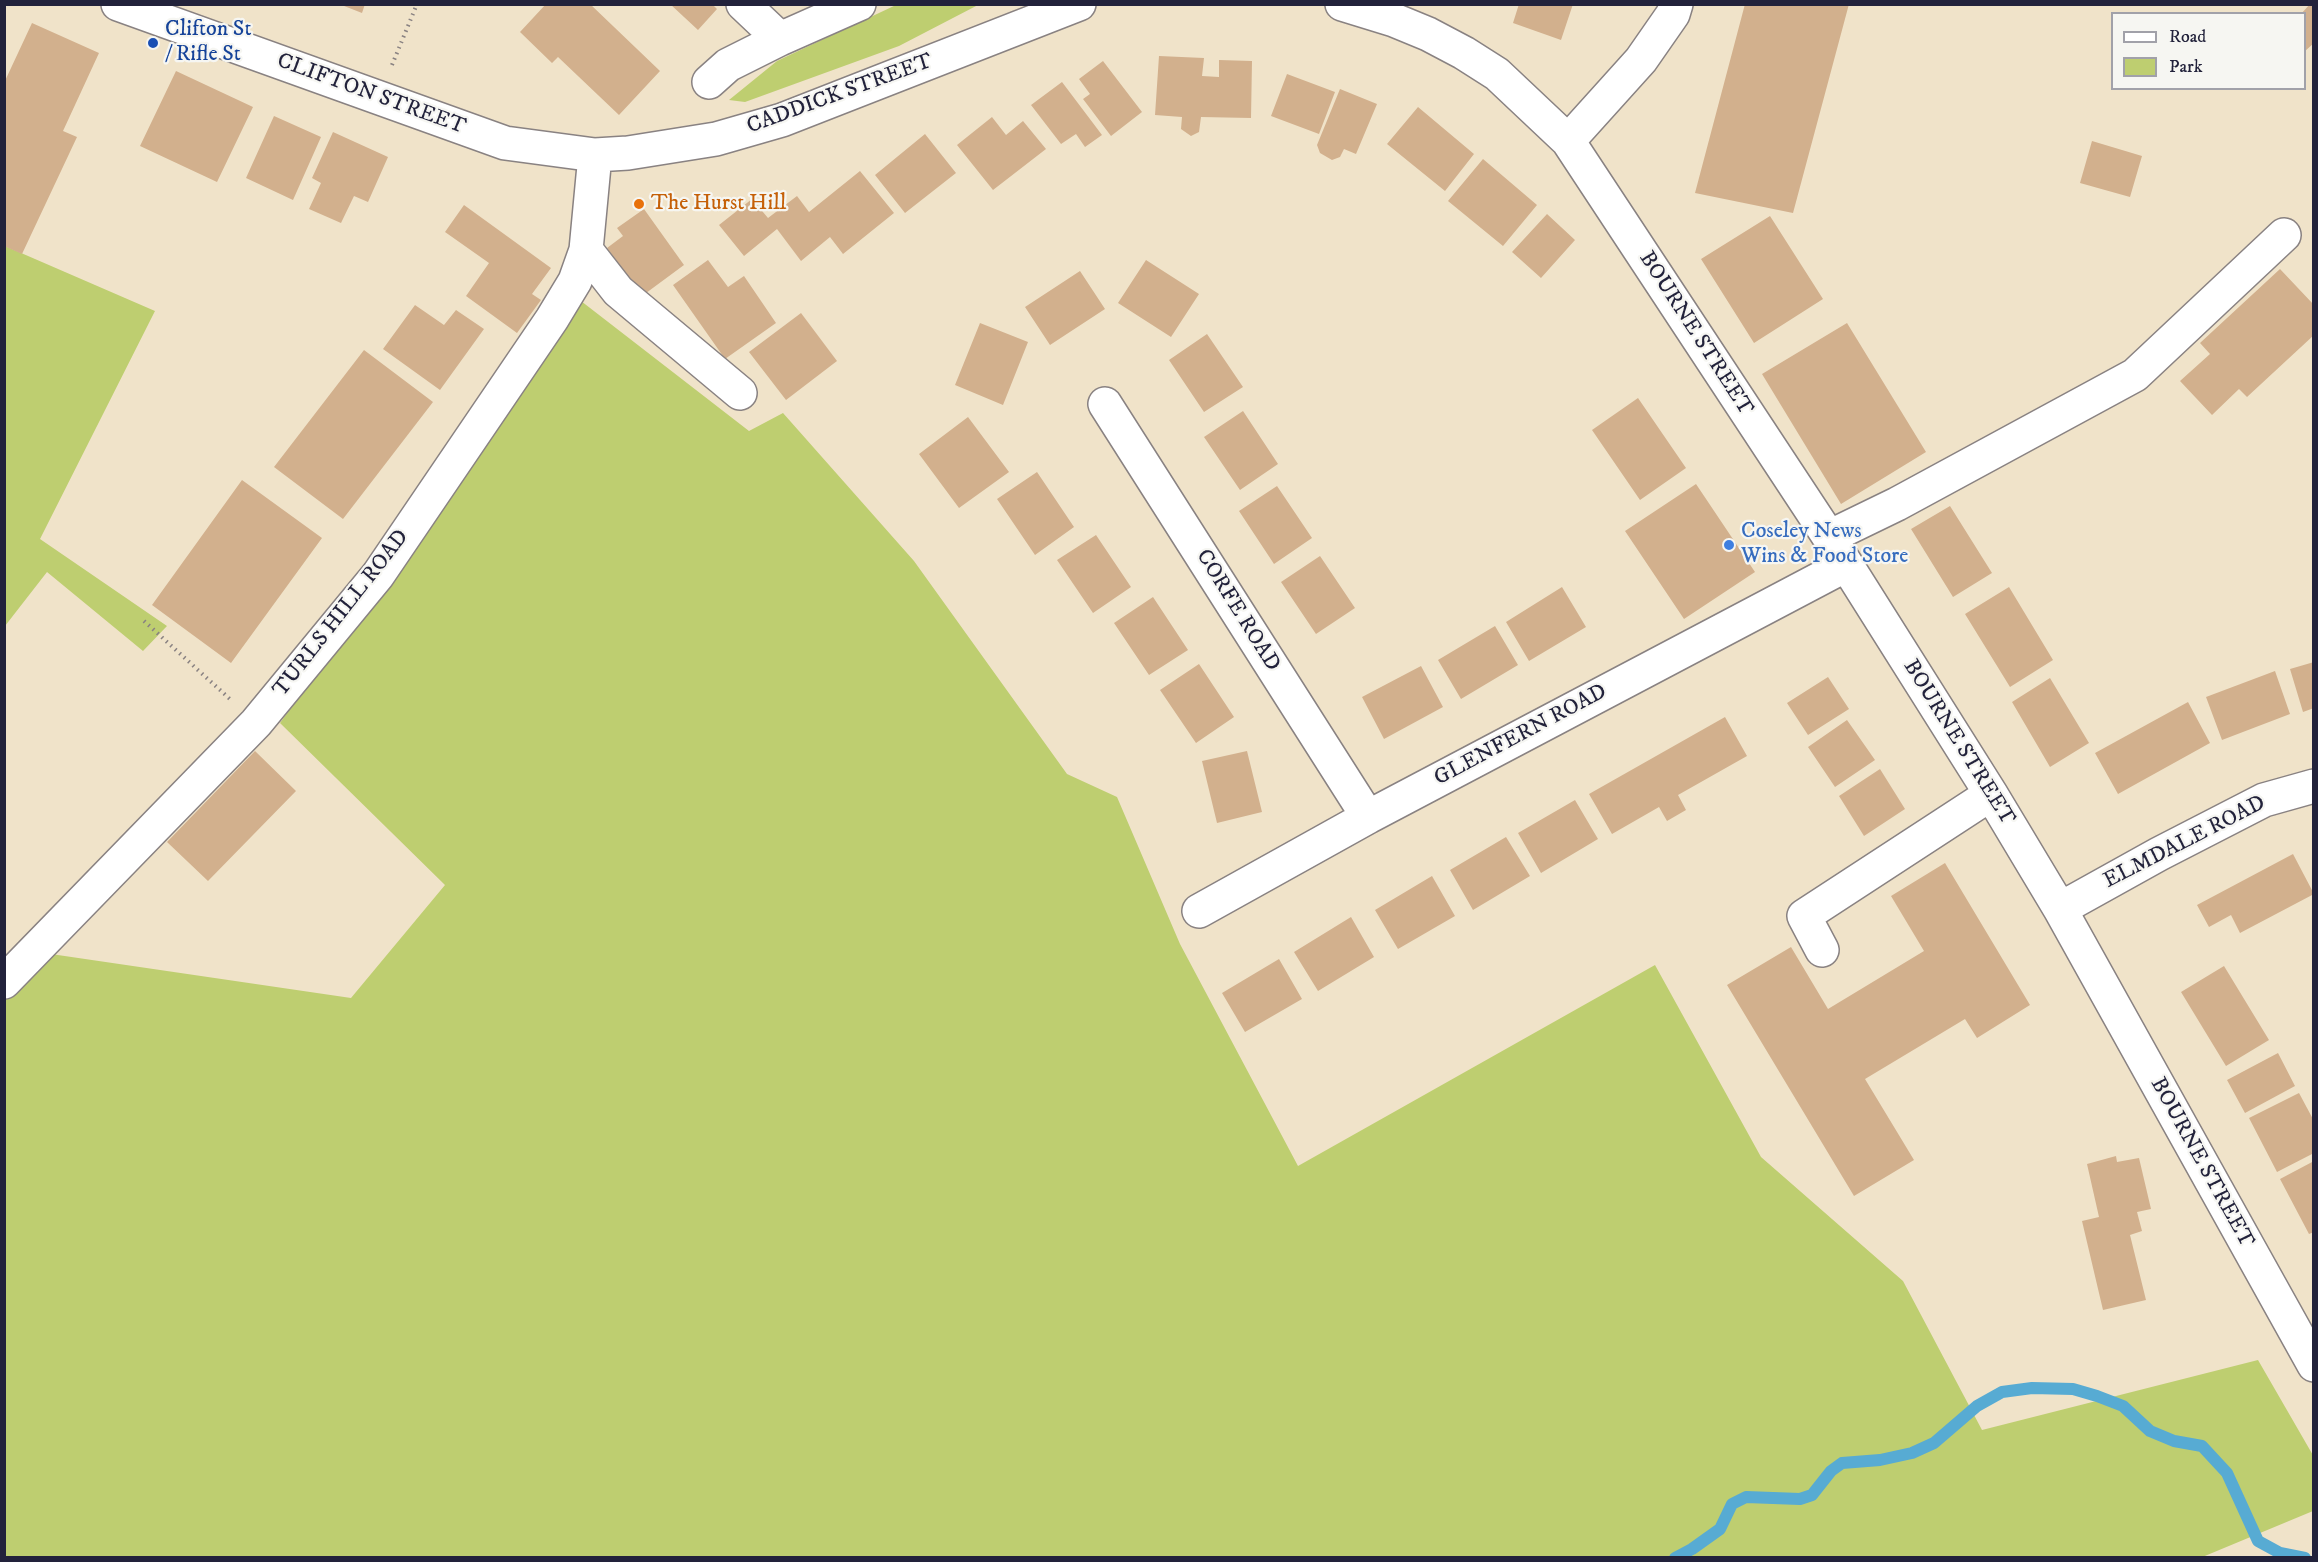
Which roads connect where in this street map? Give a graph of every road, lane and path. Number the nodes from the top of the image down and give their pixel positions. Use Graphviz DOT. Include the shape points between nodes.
graph roads {
  1 [pos="118,4"];
  2 [pos="417,4"];
  3 [pos="743,4"];
  4 [pos="859,4"];
  5 [pos="1079,4"];
  6 [pos="1342,4"];
  7 [pos="1676,4"];
  8 [pos="780,39"];
  9 [pos="709,82"];
  10 [pos="379,97"];
  11 [pos="1568,141"];
  12 [pos="595,155"];
  13 [pos="2284,235"];
  14 [pos="586,250"];
  15 [pos="740,393"];
  16 [pos="1105,404"];
  17 [pos="1829,537"];
  18 [pos="1846,565"];
  19 [pos="144,621"];
  20 [pos="256,723"];
  21 [pos="2313,786"];
  22 [pos="1991,794"];
  23 [pos="1368,817"];
  24 [pos="2060,909"];
  25 [pos="1198,911"];
  26 [pos="1822,950"];
  27 [pos="4,981"];
  28 [pos="2303,1324"];
  29 [pos="2313,1365"];
  1 -- 10 [label="street, CLIFTON STREET"];
  2 -- 10 [label="path"];
  3 -- 8 [label="street"];
  4 -- 8 [label="street"];
  5 -- 12 [label="street, CADDICK STREET" via="782,120 716,139"];
  6 -- 11 [label="street, BOURNE STREET" via="1394,20 1464,53 1497,74"];
  7 -- 11 [label="street" via="1641,60"];
  8 -- 9 [label="street" via="728,65"];
  10 -- 12 [label="street, CLIFTON STREET" via="505,143"];
  11 -- 17 [label="street, BOURNE STREET"];
  12 -- 14 [label="street, TURLS HILL ROAD"];
  13 -- 17 [label="street" via="2135,375"];
  14 -- 15 [label="street" via="618,291"];
  14 -- 20 [label="street, TURLS HILL ROAD" via="575,281 552,319 378,575"];
  16 -- 23 [label="street, CORFE ROAD"];
  17 -- 18 [label="street, BOURNE STREET"];
  18 -- 22 [label="street, BOURNE STREET"];
  18 -- 23 [label="street, GLENFERN ROAD"];
  19 -- 20 [label="path"];
  20 -- 27 [label="street, TURLS HILL ROAD"];
  21 -- 24 [label="street, ELMDALE ROAD" via="2264,800"];
  22 -- 24 [label="street, BOURNE STREET"];
  22 -- 26 [label="street" via="1804,916"];
  23 -- 25 [label="street, GLENFERN ROAD"];
  24 -- 28 [label="street, BOURNE STREET"];
  28 -- 29 [label="street, BOURNE STREET"];
}
